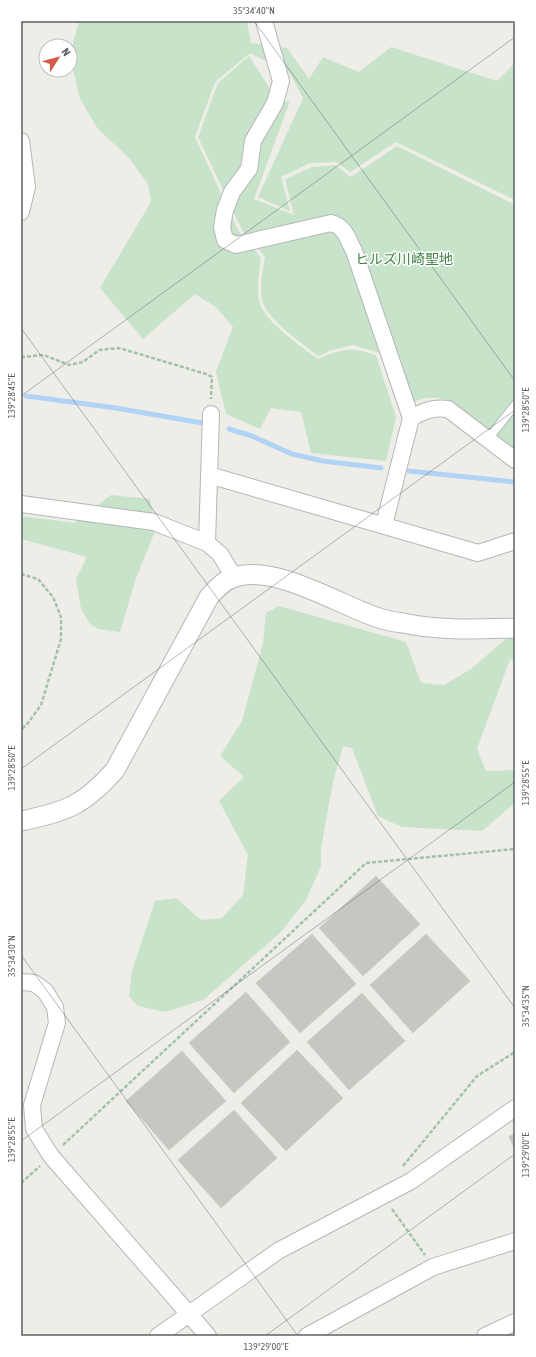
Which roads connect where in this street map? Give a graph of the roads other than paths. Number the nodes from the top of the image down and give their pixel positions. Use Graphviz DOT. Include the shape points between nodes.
graph roads {
  1 [pos="264,21"];
  2 [pos="21,141"];
  3 [pos="21,212"];
  4 [pos="515,405"];
  5 [pos="211,414"];
  6 [pos="411,418"];
  7 [pos="488,439"];
  8 [pos="515,460"];
  9 [pos="209,475"];
  10 [pos="21,504"];
  11 [pos="384,525"];
  12 [pos="515,541"];
  13 [pos="206,543"];
  14 [pos="234,577"];
  15 [pos="515,628"];
  16 [pos="21,821"];
  17 [pos="21,982"];
  18 [pos="515,1108"];
  19 [pos="515,1241"];
  20 [pos="189,1314"];
  21 [pos="515,1322"];
  22 [pos="158,1336"];
  23 [pos="208,1336"];
  24 [pos="307,1336"];
  25 [pos="485,1336"];
  1 -- 6 [label="street" via="281,80 275,103 253,141 249,169 232,192 225,210 222,227 225,240 236,245 331,223 338,224 354,251"];
  2 -- 3 [label="street" via="27,187"];
  4 -- 7 [label="lane"];
  5 -- 9 [label="street"];
  6 -- 7 [label="street" via="437,408 448,409"];
  6 -- 11 [label="street"];
  7 -- 8 [label="street"];
  9 -- 11 [label="street"];
  9 -- 13 [label="street"];
  10 -- 13 [label="street" via="154,522"];
  11 -- 12 [label="street" via="478,553"];
  13 -- 14 [label="street" via="220,554"];
  14 -- 15 [label="street" via="267,575 377,618 402,623 450,629"];
  14 -- 16 [label="street" via="220,585 209,597 115,770 103,784 72,807 54,815"];
  17 -- 20 [label="street" via="34,983 45,991 55,1007 57,1023 32,1105 34,1130 51,1156"];
  18 -- 20 [label="street" via="412,1181 278,1251"];
  19 -- 24 [label="street" via="433,1267"];
  20 -- 22 [label="street"];
  20 -- 23 [label="street"];
  21 -- 25 [label="street"];
}
